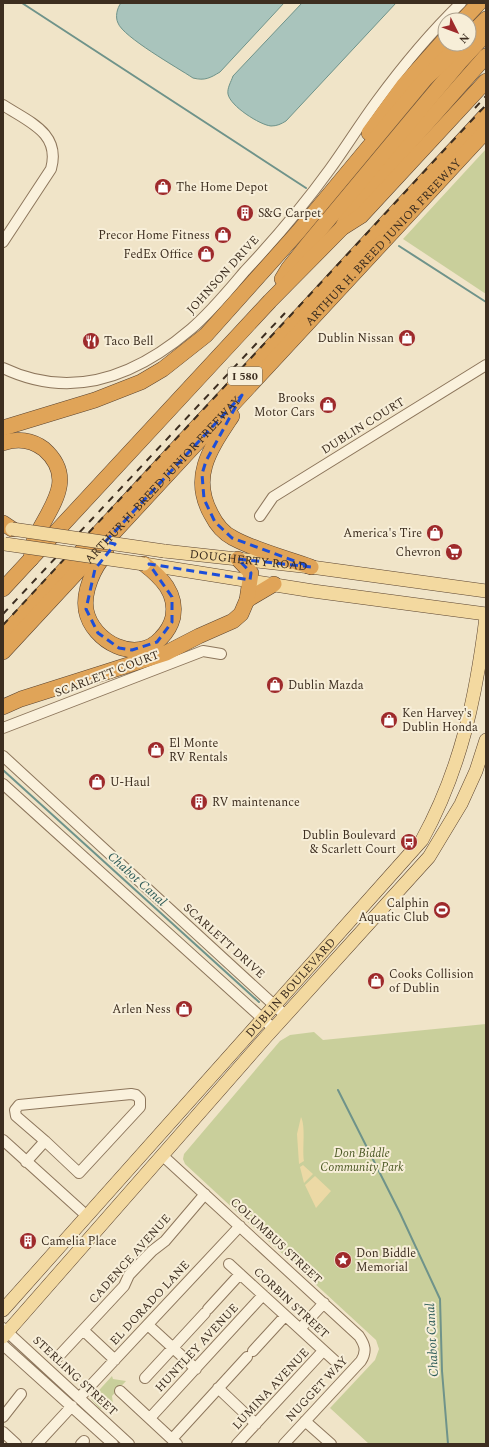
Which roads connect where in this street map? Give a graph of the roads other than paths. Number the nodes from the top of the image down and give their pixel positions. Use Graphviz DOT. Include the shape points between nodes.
graph roads {
  1 [pos="461,3"];
  2 [pos="479,4"];
  3 [pos="471,12"];
  4 [pos="486,19"];
  5 [pos="477,28"];
  6 [pos="486,34"];
  7 [pos="437,47"];
  8 [pos="453,52"];
  9 [pos="486,56"];
  10 [pos="486,81"];
  11 [pos="3,105"];
  12 [pos="486,115"];
  13 [pos="486,132"];
  14 [pos="330,194"];
  15 [pos="342,228"];
  16 [pos="3,242"];
  17 [pos="270,301"];
  18 [pos="486,365"];
  19 [pos="3,368"];
  20 [pos="242,395"];
  21 [pos="3,428"];
  22 [pos="210,429"];
  23 [pos="3,443"];
  24 [pos="260,516"];
  25 [pos="6,527"];
  26 [pos="4,544"];
  27 [pos="31,559"];
  28 [pos="238,559"];
  29 [pos="147,565"];
  30 [pos="311,567"];
  31 [pos="250,580"];
  32 [pos="274,584"];
  33 [pos="3,589"];
  34 [pos="486,591"];
  35 [pos="247,600"];
  36 [pos="486,614"];
  37 [pos="486,617"];
  38 [pos="3,636"];
  39 [pos="3,652"];
  40 [pos="221,654"];
  41 [pos="3,707"];
  42 [pos="3,728"];
  43 [pos="486,740"];
  44 [pos="3,756"];
  45 [pos="3,784"];
  46 [pos="438,811"];
  47 [pos="429,857"];
  48 [pos="274,1005"];
  49 [pos="286,1016"];
  50 [pos="263,1019"];
  51 [pos="274,1029"];
  52 [pos="3,1140"];
  53 [pos="45,1142"];
  54 [pos="163,1156"];
  55 [pos="26,1162"];
  56 [pos="205,1194"];
  57 [pos="87,1216"];
  58 [pos="240,1226"];
  59 [pos="229,1264"];
  60 [pos="240,1274"];
  61 [pos="263,1295"];
  62 [pos="324,1303"];
  63 [pos="3,1310"];
  64 [pos="285,1316"];
  65 [pos="148,1324"];
  66 [pos="300,1329"];
  67 [pos="83,1330"];
  68 [pos="4,1333"];
  69 [pos="3,1345"];
  70 [pos="173,1348"];
  71 [pos="365,1349"];
  72 [pos="324,1351"];
  73 [pos="57,1358"];
  74 [pos="115,1360"];
  75 [pos="335,1361"];
  76 [pos="196,1368"];
  77 [pos="145,1378"];
  78 [pos="218,1388"];
  79 [pos="120,1391"];
  80 [pos="21,1394"];
  81 [pos="79,1398"];
  82 [pos="72,1406"];
  83 [pos="3,1417"];
  84 [pos="150,1418"];
  85 [pos="305,1420"];
  86 [pos="256,1424"];
  87 [pos="3,1432"];
  88 [pos="175,1441"];
  89 [pos="16,1444"];
  90 [pos="36,1444"];
  91 [pos="113,1444"];
  92 [pos="129,1444"];
  93 [pos="237,1444"];
  94 [pos="284,1444"];
  95 [pos="331,1444"];
  1 -- 19 [label="street, JOHNSON DRIVE" via="402,69 284,227 192,329 141,364 89,382 39,382"];
  2 -- 3 [label="highway"];
  4 -- 5 [label="highway"];
  6 -- 17 [label="highway" via="292,264"];
  7 -- 14 [label="highway" via="384,111"];
  8 -- 14 [label="highway" via="421,83"];
  9 -- 15 [label="highway" via="352,208"];
  10 -- 15 [label="highway, I 580" via="361,216"];
  11 -- 16 [label="street" via="49,138 54,159 51,169"];
  12 -- 38 [label="highway, I 580"];
  13 -- 20 [label="highway, ARTHUR H. BREED JUNIOR FREEWAY / I 580"];
  14 -- 21 [label="highway" via="224,317 187,352 141,382 118,392"];
  15 -- 17 [label="highway, I 580"];
  17 -- 27 [label="highway, I 580"];
  18 -- 24 [label="street, DUBLIN COURT" via="273,497"];
  20 -- 22 [label="highway, ARTHUR H. BREED JUNIOR FREEWAY / I 580"];
  20 -- 30 [label="highway" via="202,474 201,486 206,504 215,522 232,538"];
  22 -- 29 [label="highway" via="196,452 95,569 89,584 86,609 98,634 119,648 145,648 157,642 172,622 174,609 168,587"];
  22 -- 39 [label="highway, ARTHUR H. BREED JUNIOR FREEWAY / I 580"];
  23 -- 27 [label="highway" via="12,440 28,441 50,455 57,466 60,479 56,502 33,542"];
  25 -- 28 [label="main road, DOUGHERTY ROAD, bridge" via="164,551"];
  26 -- 29 [label="main road, DOUGHERTY ROAD, bridge"];
  27 -- 33 [label="highway, I 580"];
  28 -- 30 [label="main road, DOUGHERTY ROAD"];
  28 -- 31 [label="highway" via="250,573"];
  29 -- 31 [label="main road, DOUGHERTY ROAD"];
  30 -- 34 [label="main road, DOUGHERTY ROAD"];
  31 -- 32 [label="main road, DOUGHERTY ROAD"];
  31 -- 35 [label="highway"];
  32 -- 35 [label="highway"];
  32 -- 36 [label="main road, DOUGHERTY ROAD"];
  35 -- 41 [label="highway" via="241,614 233,621 166,653"];
  37 -- 46 [label="main road, DUBLIN BOULEVARD" via="473,701 464,739"];
  40 -- 42 [label="street, SCARLETT COURT" via="203,651"];
  43 -- 47 [label="main road, DUBLIN BOULEVARD" via="461,804"];
  44 -- 48 [label="street, SCARLETT DRIVE"];
  45 -- 50 [label="street"];
  46 -- 47 [label="main road" via="443,820 427,848"];
  46 -- 48 [label="main road, DUBLIN BOULEVARD" via="410,856"];
  47 -- 49 [label="main road, DUBLIN BOULEVARD"];
  48 -- 49 [label="street, SCARLETT DRIVE"];
  48 -- 50 [label="main road, DUBLIN BOULEVARD"];
  49 -- 51 [label="main road, DUBLIN BOULEVARD"];
  50 -- 51 [label="street"];
  50 -- 57 [label="main road, DUBLIN BOULEVARD"];
  51 -- 54 [label="main road, DUBLIN BOULEVARD"];
  52 -- 55 [label="street"];
  53 -- 53 [label="street" via="80,1173 140,1107 140,1099 131,1094 19,1105 15,1110 16,1116"];
  53 -- 55 [label="street"];
  54 -- 56 [label="street, COLUMBUS STREET"];
  54 -- 68 [label="main road, DUBLIN BOULEVARD"];
  55 -- 57 [label="street"];
  56 -- 58 [label="street, COLUMBUS STREET"];
  56 -- 67 [label="street, CADENCE AVENUE" via="165,1242 152,1251 129,1275 124,1286"];
  57 -- 63 [label="main road, DUBLIN BOULEVARD"];
  58 -- 62 [label="street, COLUMBUS STREET"];
  58 -- 65 [label="street, EL DORADO LANE"];
  59 -- 60 [label="street, CORBIN STREET"];
  60 -- 61 [label="street, CORBIN STREET"];
  60 -- 70 [label="street"];
  61 -- 64 [label="street, CORBIN STREET"];
  61 -- 76 [label="street, HUNTLEY AVENUE"];
  62 -- 66 [label="street"];
  62 -- 71 [label="street, COLUMBUS STREET" via="359,1336 364,1342"];
  64 -- 66 [label="street, CORBIN STREET"];
  64 -- 78 [label="street"];
  65 -- 70 [label="street"];
  65 -- 74 [label="street, EL DORADO LANE"];
  66 -- 72 [label="street, CORBIN STREET"];
  67 -- 73 [label="street, CADENCE AVENUE"];
  67 -- 74 [label="street"];
  68 -- 81 [label="street, STERLING STREET"];
  69 -- 82 [label="street, STERLING STREET"];
  70 -- 76 [label="street"];
  70 -- 77 [label="street"];
  71 -- 85 [label="street, NUGGET WAY" via="361,1361"];
  72 -- 75 [label="street, CORBIN STREET"];
  72 -- 86 [label="street, LUMINA AVENUE"];
  74 -- 81 [label="street, EL DORADO LANE"];
  76 -- 84 [label="street, HUNTLEY AVENUE"];
  78 -- 86 [label="street"];
  78 -- 88 [label="street"];
  79 -- 84 [label="street"];
  80 -- 83 [label="street"];
  81 -- 92 [label="street, STERLING STREET"];
  82 -- 90 [label="street"];
  82 -- 91 [label="street, STERLING STREET"];
  84 -- 88 [label="street"];
  85 -- 94 [label="street, NUGGET WAY"];
  85 -- 95 [label="street"];
  86 -- 93 [label="street, LUMINA AVENUE"];
  87 -- 89 [label="street"];
}
